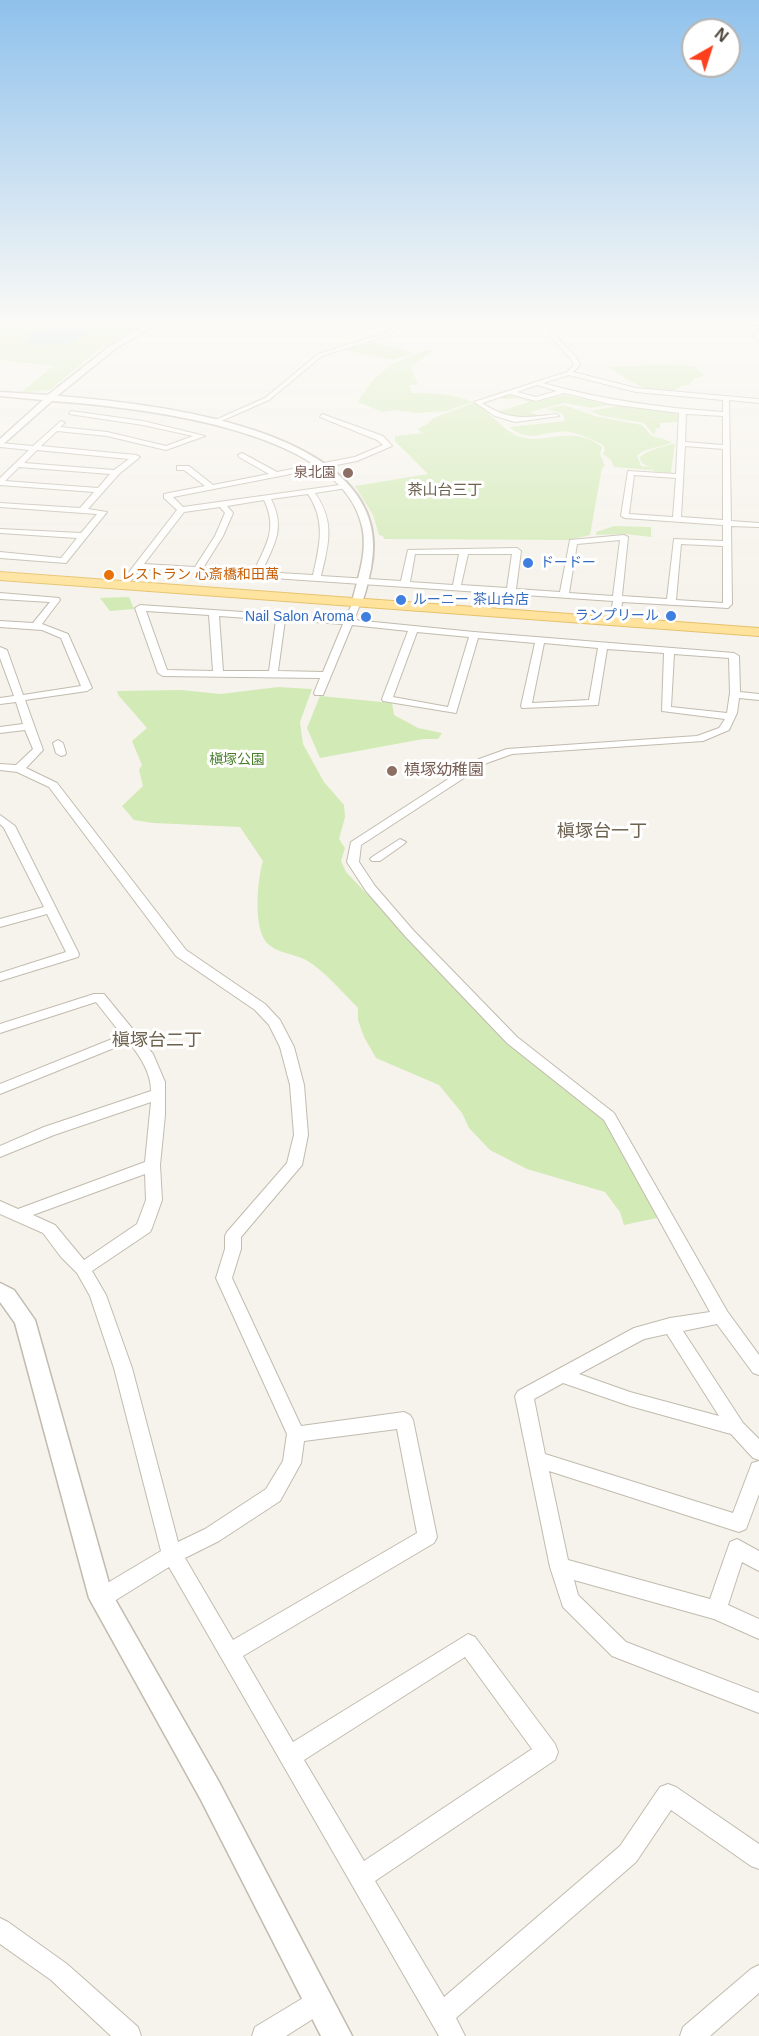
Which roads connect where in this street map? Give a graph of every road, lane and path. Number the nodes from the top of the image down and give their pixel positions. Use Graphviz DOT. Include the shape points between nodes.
graph roads {
  1 [pos="29,417"];
  2 [pos="67,417"];
  3 [pos="100,417"];
  4 [pos="198,417"];
  5 [pos="226,417"];
  6 [pos="325,417"];
  7 [pos="501,417"];
  8 [pos="547,417"];
  9 [pos="683,417"];
  10 [pos="727,417"];
  11 [pos="217,421"];
  12 [pos="55,429"];
  13 [pos="682,444"];
  14 [pos="0,445"];
  15 [pos="726,447"];
  16 [pos="36,448"];
  17 [pos="242,455"];
  18 [pos="18,465"];
  19 [pos="321,466"];
  20 [pos="180,468"];
  21 [pos="116,472"];
  22 [pos="276,475"];
  23 [pos="679,476"];
  24 [pos="0,483"];
  25 [pos="344,486"];
  26 [pos="211,487"];
  27 [pos="99,490"];
  28 [pos="310,491"];
  29 [pos="266,497"];
  30 [pos="222,504"];
  31 [pos="0,505"];
  32 [pos="181,510"];
  33 [pos="82,511"];
  34 [pos="677,519"];
  35 [pos="728,523"];
  36 [pos="759,525"];
  37 [pos="0,531"];
  38 [pos="83,536"];
  39 [pos="728,544"];
  40 [pos="464,552"];
  41 [pos="0,555"];
  42 [pos="139,566"];
  43 [pos="197,570"];
  44 [pos="257,574"];
  45 [pos="0,576"];
  46 [pos="316,579"];
  47 [pos="362,582"];
  48 [pos="123,585"];
  49 [pos="405,585"];
  50 [pos="456,588"];
  51 [pos="511,592"];
  52 [pos="564,595"];
  53 [pos="0,596"];
  54 [pos="617,600"];
  55 [pos="357,602"];
  56 [pos="671,603"];
  57 [pos="214,615"];
  58 [pos="280,619"];
  59 [pos="615,621"];
  60 [pos="350,622"];
  61 [pos="0,624"];
  62 [pos="35,627"];
  63 [pos="413,629"];
  64 [pos="759,632"];
  65 [pos="474,635"];
  66 [pos="540,640"];
  67 [pos="603,646"];
  68 [pos="0,650"];
  69 [pos="669,651"];
  70 [pos="4,672"];
  71 [pos="218,674"];
  72 [pos="273,675"];
  73 [pos="326,675"];
  74 [pos="319,693"];
  75 [pos="735,695"];
  76 [pos="759,697"];
  77 [pos="19,699"];
  78 [pos="0,701"];
  79 [pos="730,716"];
  80 [pos="29,726"];
  81 [pos="0,730"];
  82 [pos="0,767"];
  83 [pos="19,769"];
  84 [pos="0,818"];
  85 [pos="400,842"];
  86 [pos="376,859"];
  87 [pos="52,909"];
  88 [pos="0,923"];
  89 [pos="0,977"];
  90 [pos="0,1029"];
  91 [pos="132,1036"];
  92 [pos="0,1089"];
  93 [pos="158,1094"];
  94 [pos="0,1152"];
  95 [pos="152,1165"];
  96 [pos="0,1207"];
  97 [pos="18,1215"];
  98 [pos="83,1269"];
  99 [pos="0,1291"];
  100 [pos="721,1316"];
  101 [pos="670,1325"];
  102 [pos="759,1368"];
  103 [pos="562,1376"];
  104 [pos="737,1428"];
  105 [pos="296,1434"];
  106 [pos="759,1452"];
  107 [pos="537,1459"];
  108 [pos="759,1469"];
  109 [pos="739,1523"];
  110 [pos="737,1548"];
  111 [pos="172,1555"];
  112 [pos="759,1562"];
  113 [pos="560,1567"];
  114 [pos="101,1598"];
  115 [pos="716,1610"];
  116 [pos="759,1629"];
  117 [pos="231,1652"];
  118 [pos="759,1703"];
  119 [pos="291,1756"];
  120 [pos="759,1858"];
  121 [pos="362,1876"];
  122 [pos="0,1930"];
  123 [pos="759,1977"];
  124 [pos="318,2001"];
  125 [pos="441,2015"];
  126 [pos="129,2036"];
  127 [pos="264,2036"];
  128 [pos="337,2036"];
  129 [pos="453,2036"];
  130 [pos="692,2036"];
  1 -- 14 [label="street"];
  2 -- 12 [label="street"];
  3 -- 12 [label="street" via="201,436 166,448 107,434"];
  4 -- 11 [label="street"];
  5 -- 11 [label="street"];
  6 -- 19 [label="street" via="380,438 388,445 357,459"];
  7 -- 8 [label="street" via="512,421"];
  9 -- 13 [label="street"];
  10 -- 15 [label="street"];
  11 -- 19 [label="street" via="270,439"];
  12 -- 16 [label="street"];
  13 -- 15 [label="street"];
  13 -- 23 [label="street"];
  14 -- 16 [label="street"];
  15 -- 35 [label="street"];
  16 -- 18 [label="street"];
  16 -- 21 [label="street" via="136,457"];
  17 -- 22 [label="street"];
  18 -- 21 [label="street"];
  18 -- 24 [label="street"];
  19 -- 22 [label="street"];
  19 -- 25 [label="street"];
  20 -- 26 [label="street" via="186,468"];
  21 -- 27 [label="street"];
  22 -- 26 [label="street"];
  23 -- 34 [label="street"];
  23 -- 34 [label="street" via="631,473 625,516"];
  24 -- 27 [label="street"];
  25 -- 28 [label="street"];
  25 -- 47 [label="street" via="356,500 367,525 368,553"];
  26 -- 32 [label="street" via="166,496"];
  27 -- 33 [label="street"];
  28 -- 29 [label="street"];
  28 -- 46 [label="street" via="325,516 326,532"];
  29 -- 30 [label="street"];
  29 -- 44 [label="street" via="277,526"];
  30 -- 32 [label="street"];
  30 -- 43 [label="street" via="229,513 226,522"];
  31 -- 33 [label="street"];
  32 -- 42 [label="street"];
  33 -- 38 [label="street" via="103,512"];
  34 -- 35 [label="street"];
  35 -- 36 [label="street"];
  35 -- 39 [label="street"];
  37 -- 38 [label="street"];
  38 -- 41 [label="street" via="63,561"];
  39 -- 56 [label="street" via="677,541"];
  39 -- 56 [label="street" via="728,604 718,607"];
  40 -- 49 [label="street" via="411,552"];
  40 -- 50 [label="street"];
  40 -- 51 [label="street" via="517,551"];
  42 -- 43 [label="street"];
  42 -- 48 [label="street"];
  43 -- 44 [label="street"];
  44 -- 46 [label="street"];
  45 -- 48 [label="main road"];
  46 -- 47 [label="street"];
  47 -- 49 [label="street"];
  47 -- 55 [label="street"];
  48 -- 55 [label="main road"];
  49 -- 50 [label="street"];
  50 -- 51 [label="street"];
  51 -- 52 [label="street"];
  52 -- 54 [label="street"];
  52 -- 54 [label="street" via="573,542 623,537"];
  53 -- 62 [label="street" via="56,600"];
  54 -- 56 [label="street"];
  54 -- 59 [label="street"];
  55 -- 59 [label="main road"];
  55 -- 60 [label="street"];
  57 -- 58 [label="street"];
  57 -- 71 [label="street"];
  57 -- 71 [label="street" via="140,608 163,673"];
  58 -- 60 [label="street"];
  58 -- 72 [label="street"];
  59 -- 64 [label="main road"];
  60 -- 63 [label="street"];
  60 -- 73 [label="street"];
  61 -- 62 [label="street"];
  62 -- 77 [label="street" via="65,636 87,688"];
  63 -- 65 [label="street"];
  63 -- 65 [label="street" via="387,699 452,711"];
  65 -- 66 [label="street"];
  66 -- 67 [label="street"];
  66 -- 67 [label="street" via="526,706 594,703"];
  67 -- 69 [label="street"];
  68 -- 70 [label="street"];
  69 -- 75 [label="street" via="734,656"];
  69 -- 79 [label="street" via="666,709"];
  70 -- 77 [label="street"];
  71 -- 72 [label="street"];
  72 -- 73 [label="street"];
  73 -- 74 [label="street"];
  75 -- 76 [label="street"];
  75 -- 79 [label="street"];
  77 -- 78 [label="street"];
  77 -- 80 [label="street"];
  79 -- 100 [label="street" via="724,730 699,739 511,751 483,761 355,844 353,862 409,933 512,1040 609,1117"];
  80 -- 81 [label="street"];
  80 -- 83 [label="street" via="38,750"];
  82 -- 83 [label="street"];
  83 -- 105 [label="street" via="53,784 180,952 260,1007 275,1023 287,1047 297,1085 301,1135 294,1165 233,1236 224,1278"];
  84 -- 87 [label="street" via="9,826"];
  85 -- 86 [label="street"];
  87 -- 88 [label="street"];
  87 -- 89 [label="street" via="74,954"];
  90 -- 91 [label="street" via="99,998"];
  91 -- 92 [label="street"];
  91 -- 93 [label="street" via="148,1057 158,1082"];
  93 -- 94 [label="street"];
  93 -- 95 [label="street"];
  95 -- 97 [label="street"];
  95 -- 98 [label="street" via="154,1200 144,1228"];
  96 -- 97 [label="street"];
  97 -- 98 [label="street" via="49,1229"];
  98 -- 111 [label="street" via="98,1295 123,1368"];
  99 -- 114 [label="street" via="25,1320"];
  100 -- 101 [label="street"];
  100 -- 102 [label="street"];
  101 -- 103 [label="street" via="640,1333"];
  101 -- 104 [label="street"];
  103 -- 104 [label="street"];
  103 -- 107 [label="street" via="524,1396"];
  104 -- 106 [label="street"];
  105 -- 111 [label="street" via="292,1463 273,1495 212,1535"];
  105 -- 117 [label="street" via="404,1420 428,1537"];
  107 -- 109 [label="street"];
  107 -- 113 [label="street"];
  108 -- 109 [label="street"];
  109 -- 110 [label="street"];
  110 -- 112 [label="street"];
  110 -- 115 [label="street"];
  111 -- 114 [label="street"];
  111 -- 117 [label="street"];
  113 -- 115 [label="street"];
  113 -- 118 [label="street" via="570,1600 619,1649"];
  114 -- 124 [label="street" via="210,1791"];
  115 -- 116 [label="street"];
  117 -- 119 [label="street"];
  119 -- 121 [label="street"];
  119 -- 121 [label="street" via="468,1644 547,1752"];
  120 -- 125 [label="street" via="668,1795 628,1854"];
  121 -- 125 [label="street"];
  122 -- 126 [label="street" via="59,1972"];
  123 -- 130 [label="street"];
  124 -- 127 [label="street"];
  124 -- 128 [label="street"];
  125 -- 129 [label="street"];
}
